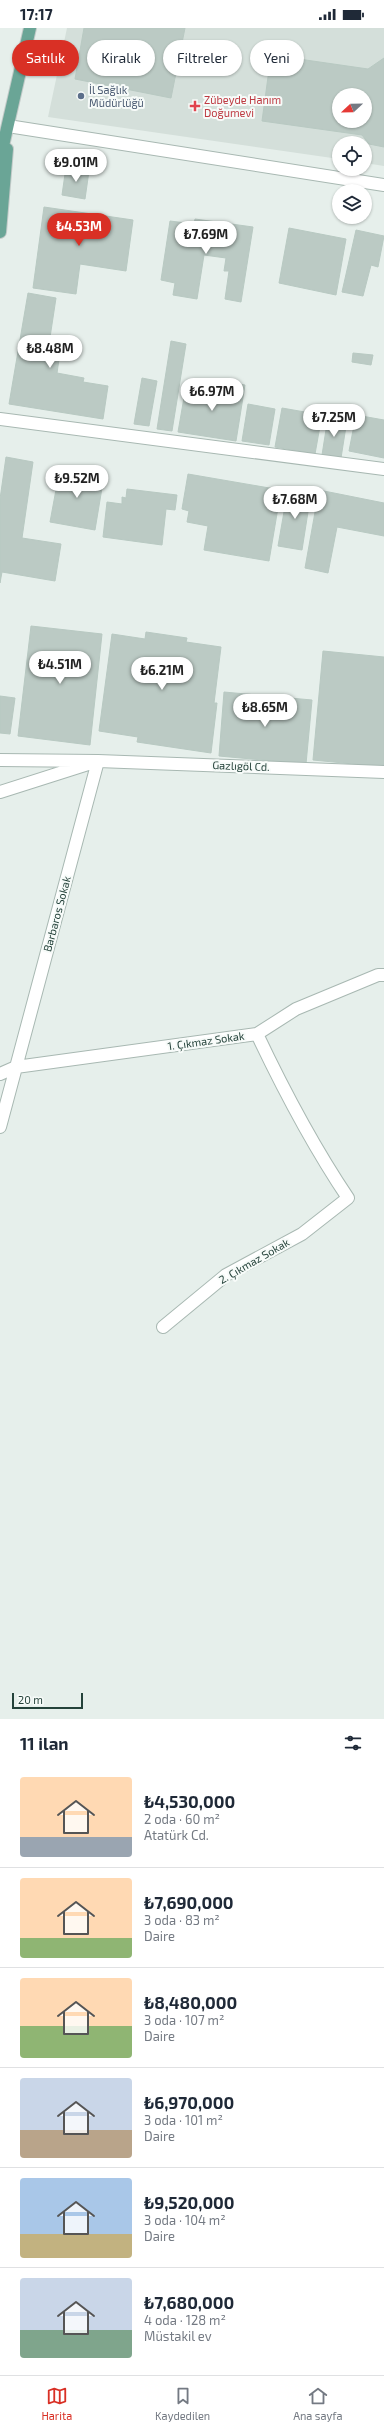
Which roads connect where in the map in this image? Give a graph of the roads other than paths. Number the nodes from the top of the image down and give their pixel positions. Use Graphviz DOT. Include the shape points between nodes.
graph roads {
  1 [pos="30,28"];
  2 [pos="8,126"];
  3 [pos="0,159"];
  4 [pos="384,185"];
  5 [pos="0,232"];
  6 [pos="0,419"];
  7 [pos="384,469"];
  8 [pos="0,760"];
  9 [pos="98,761"];
  10 [pos="384,772"];
  11 [pos="0,792"];
  12 [pos="384,974"];
  13 [pos="257,1034"];
  14 [pos="16,1067"];
  15 [pos="0,1074"];
  16 [pos="0,1127"];
  17 [pos="163,1327"];
  1 -- 2 [label="main road"];
  2 -- 3 [label="main road"];
  2 -- 4 [label="street"];
  2 -- 5 [label="main road"];
  6 -- 7 [label="street"];
  8 -- 9 [label="street, Gazlıgöl Cd."];
  9 -- 10 [label="street, Gazlıgöl Cd."];
  9 -- 11 [label="street, Gazlıgöl Cd."];
  9 -- 14 [label="street, Barbaros Sokak"];
  12 -- 13 [label="street, 1. Çıkmaz Sokak" via="378,974 296,1009"];
  13 -- 14 [label="street, 1. Çıkmaz Sokak"];
  13 -- 17 [label="street, 2. Çıkmaz Sokak" via="289,1100 324,1163 348,1198 302,1234 226,1275"];
  14 -- 15 [label="street, 1. Çıkmaz Sokak"];
  14 -- 16 [label="street, Barbaros Sokak"];
}
